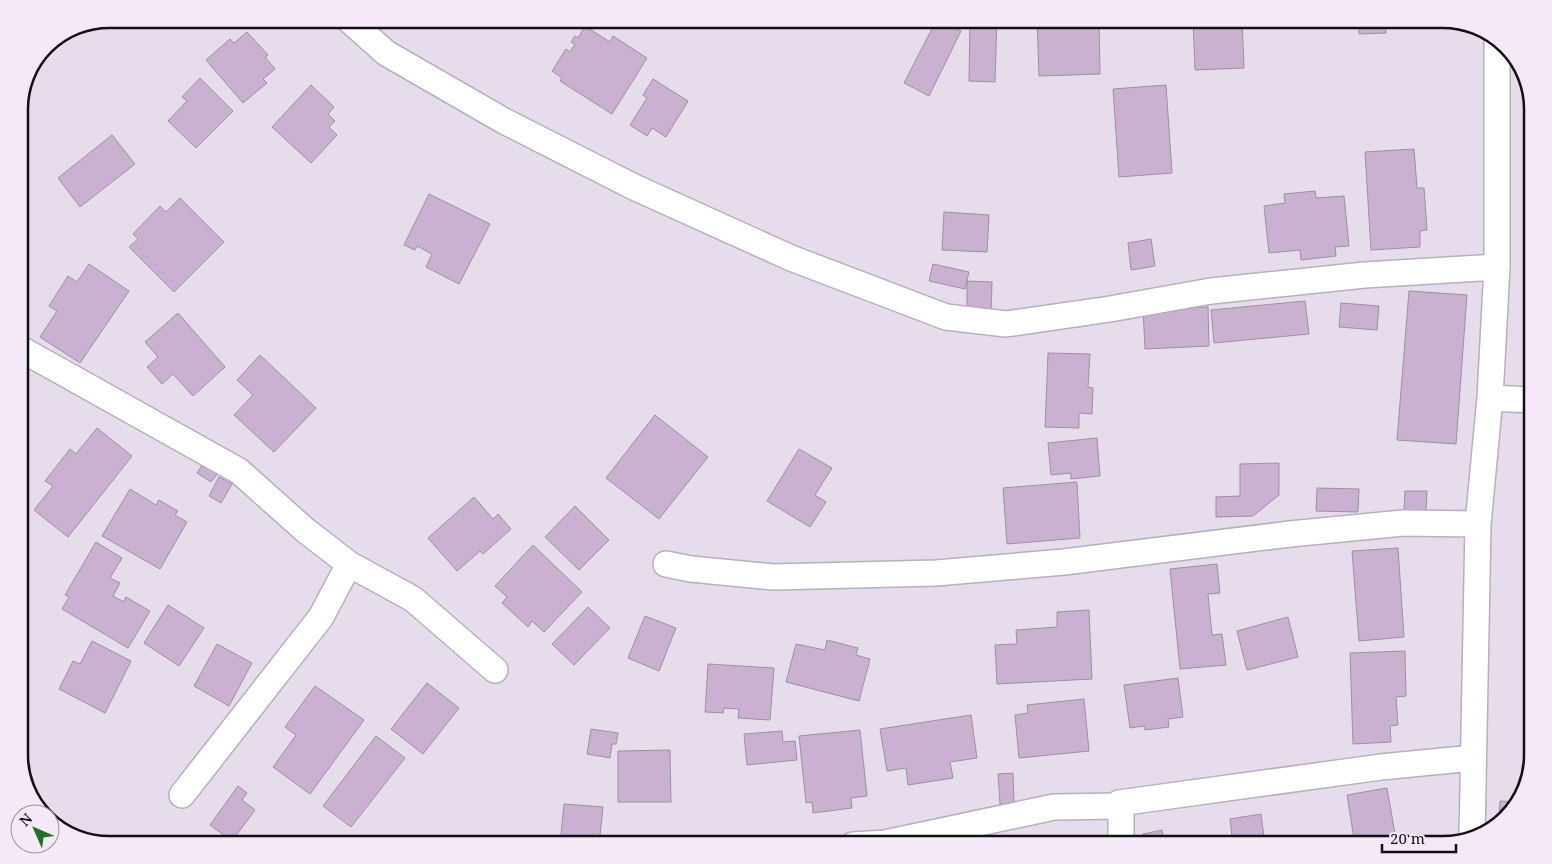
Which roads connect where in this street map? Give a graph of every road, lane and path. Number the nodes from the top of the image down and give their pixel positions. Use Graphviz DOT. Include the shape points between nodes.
graph roads {
  1 [pos="358,28"];
  2 [pos="1497,48"];
  3 [pos="1497,267"];
  4 [pos="28,353"];
  5 [pos="1490,398"];
  6 [pos="1524,400"];
  7 [pos="1478,524"];
  8 [pos="349,564"];
  9 [pos="666,564"];
  10 [pos="495,670"];
  11 [pos="1473,758"];
  12 [pos="182,795"];
  13 [pos="1121,806"];
  14 [pos="1472,831"];
  15 [pos="922,836"];
  16 [pos="1121,836"];
  1 -- 3 [label="street" via="386,53 504,121 617,179 791,258 946,317 1006,324 1211,291 1364,275"];
  2 -- 3 [label="street"];
  3 -- 5 [label="street"];
  4 -- 8 [label="street" via="239,471"];
  5 -- 6 [label="street"];
  5 -- 7 [label="street"];
  7 -- 9 [label="street" via="1403,523 1064,562 936,573 773,577"];
  7 -- 11 [label="street"];
  8 -- 10 [label="street" via="414,599"];
  8 -- 12 [label="street" via="321,617"];
  11 -- 13 [label="street" via="1381,767 1119,803"];
  11 -- 14 [label="street"];
  13 -- 15 [label="street" via="1054,807"];
  13 -- 16 [label="street"];
}
